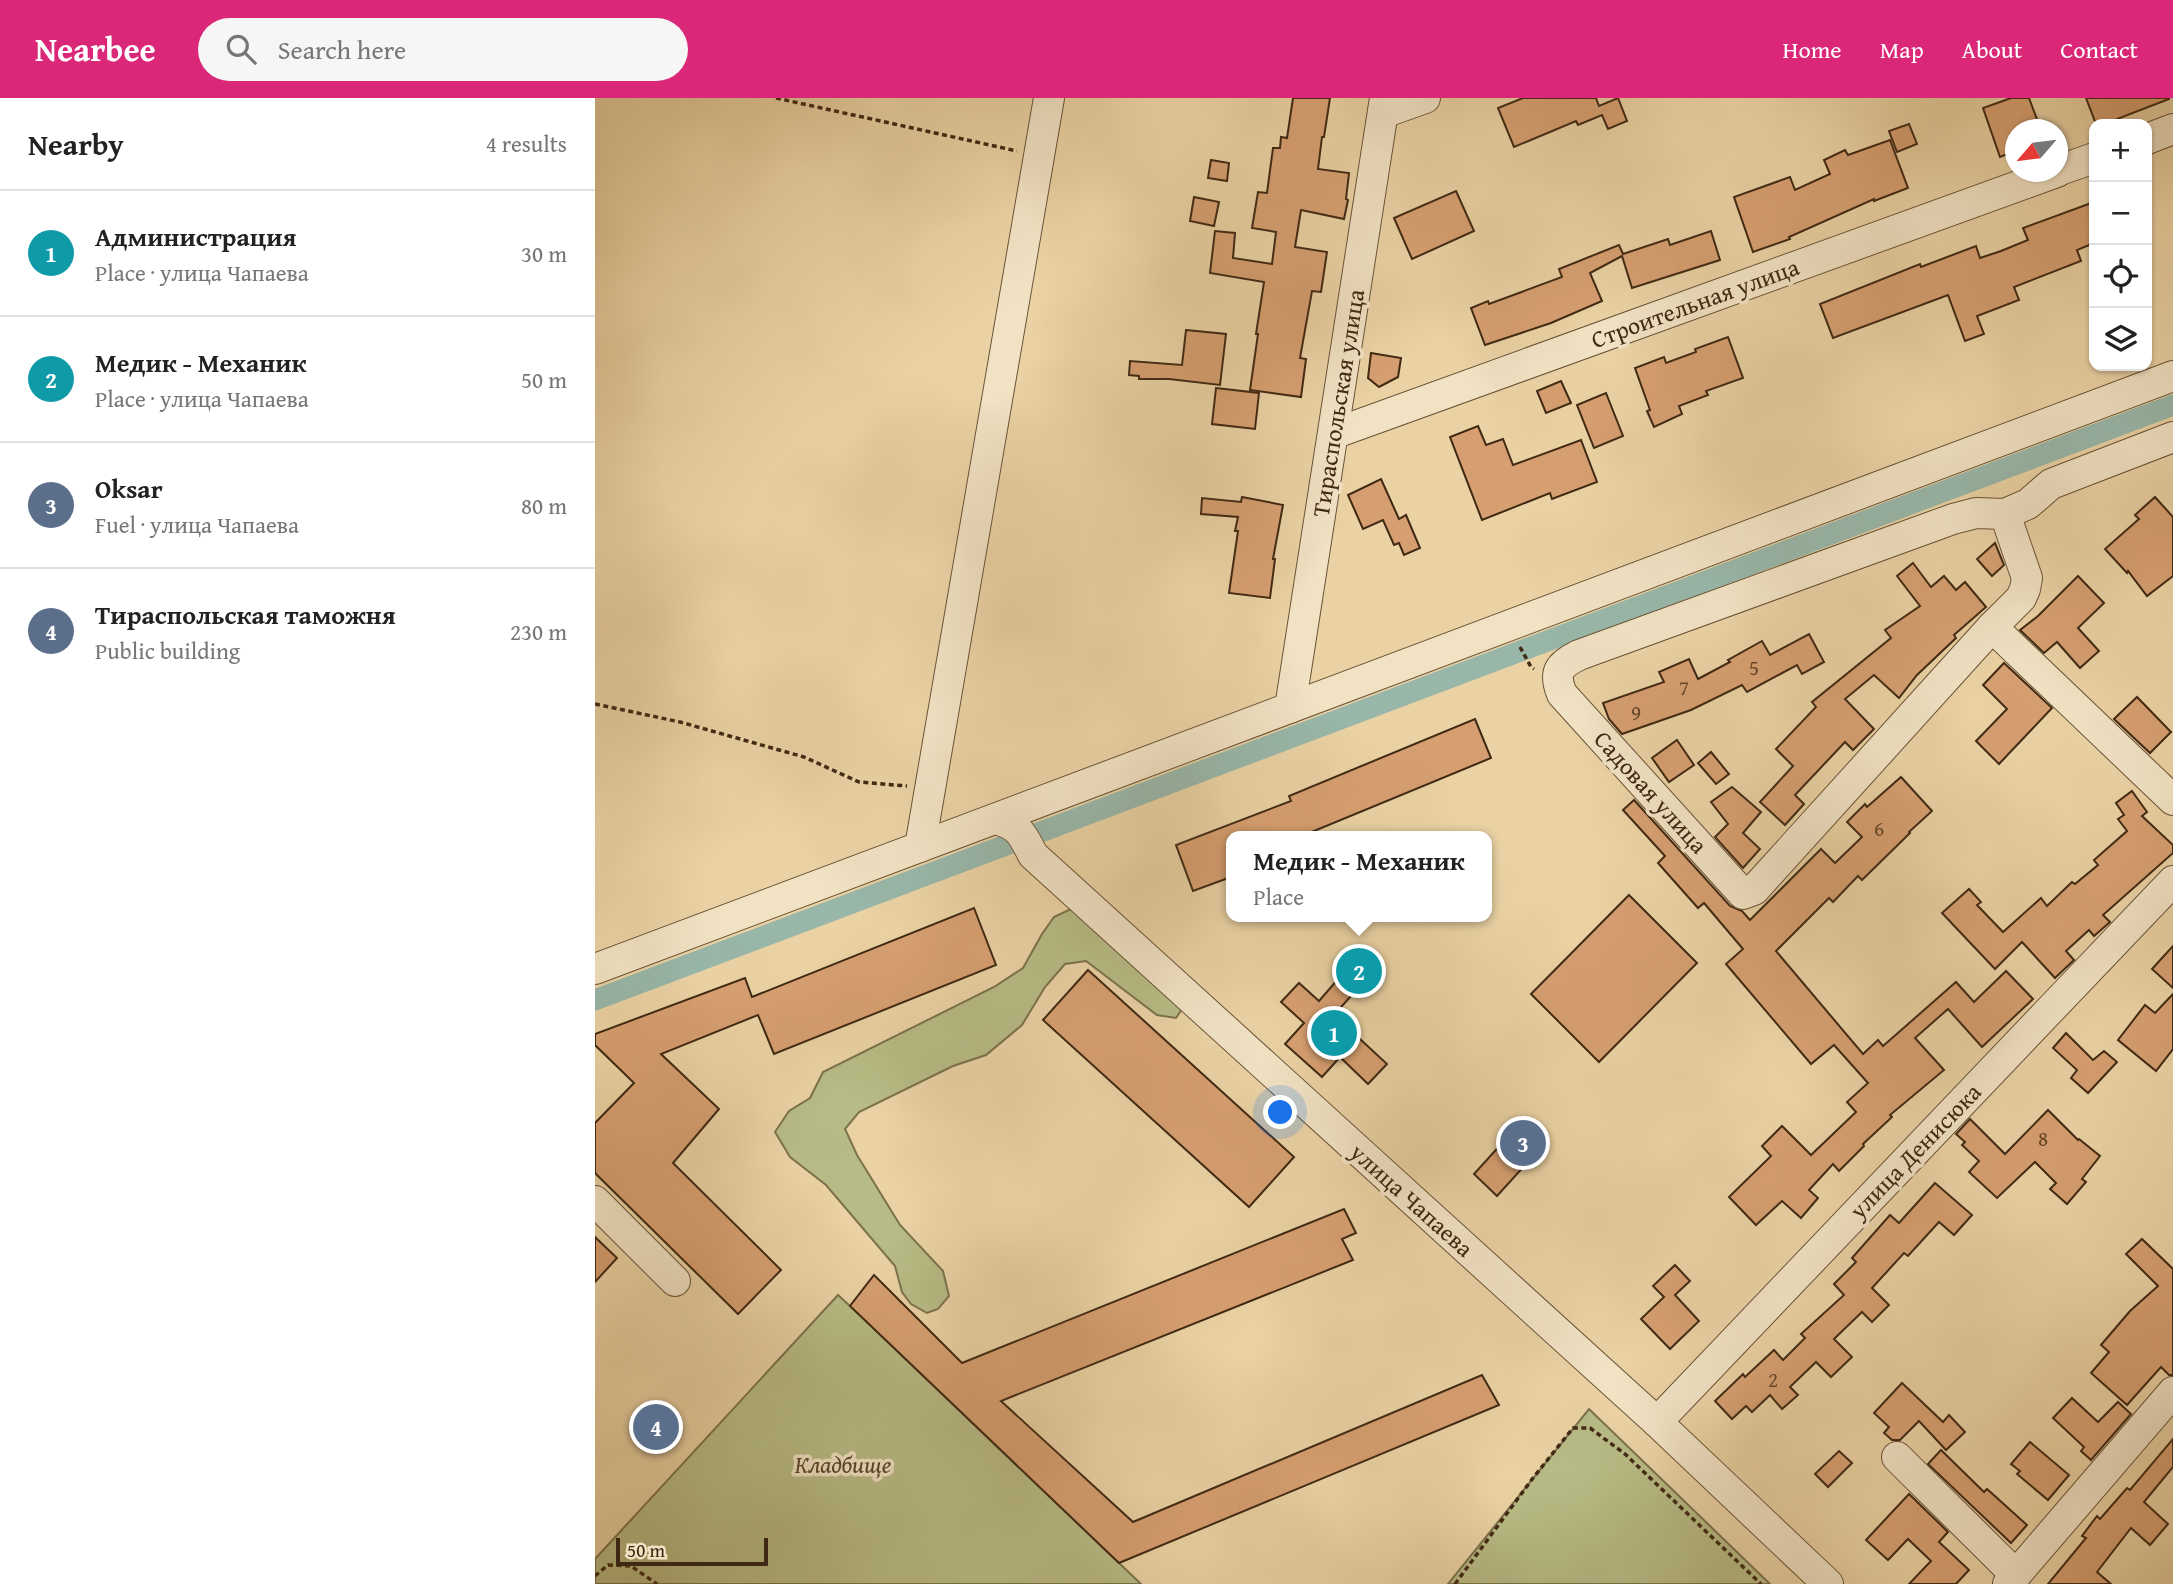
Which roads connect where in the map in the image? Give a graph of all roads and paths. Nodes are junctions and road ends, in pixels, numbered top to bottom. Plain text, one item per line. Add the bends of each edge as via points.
1 (776, 98) edge
2 (1049, 98) edge
3 (1425, 98) edge
4 (1384, 106) edge
5 (2173, 130) edge
6 (2152, 137) edge
7 (1039, 156) junction
8 (2089, 160) edge
9 (2068, 167) edge
10 (2027, 182) edge
11 (2173, 376) edge
12 (1333, 434) junction
13 (2173, 437) edge
14 (2004, 514) junction
15 (1992, 627) junction
16 (1518, 642) dead end
17 (1531, 667) dead end
18 (595, 704) edge
19 (1290, 709) junction
20 (930, 787) junction
21 (2173, 800) edge
22 (1016, 834) junction
23 (920, 847) junction
24 (2173, 881) edge
25 (595, 969) edge
26 (595, 1201) edge
27 (675, 1281) dead end
28 (2173, 1392) edge
29 (1657, 1422) junction
30 (1898, 1457) dead end
31 (595, 1576) edge
32 (2012, 1580) edge
33 (657, 1584) edge
34 (1455, 1584) edge
35 (1761, 1584) edge
36 (1828, 1584) edge

1 - 7 path
2 - 7 street
3 - 4 street
4 - 12 street, Тираспольская улица
5 - 6 street
7 - 20 street
8 - 9 street, Строительная улица
10 - 12 street, Строительная улица
11 - 19 street
12 - 19 street, Тираспольская улица
13 - 14 street, Садовая улица via 2050,484 2028,504
14 - 15 street, Садовая улица via 2027,578 2021,598
14 - 15 street, Садовая улица via 1976,513 1953,519 1579,655 1565,662 1557,682 1562,694 1744,894 1754,890
15 - 21 street
16 - 17 path
18 - 20 path via 804,757 859,782
19 - 22 street
20 - 23 street
22 - 23 street
22 - 29 street, улица Чапаева
23 - 25 street
24 - 29 street, улица Денисюка
26 - 27 street
28 - 32 street
29 - 36 street, улица Чапаева
30 - 32 street
31 - 33 path via 608,1565 631,1566
34 - 35 path via 1573,1428 1590,1428 1625,1454

